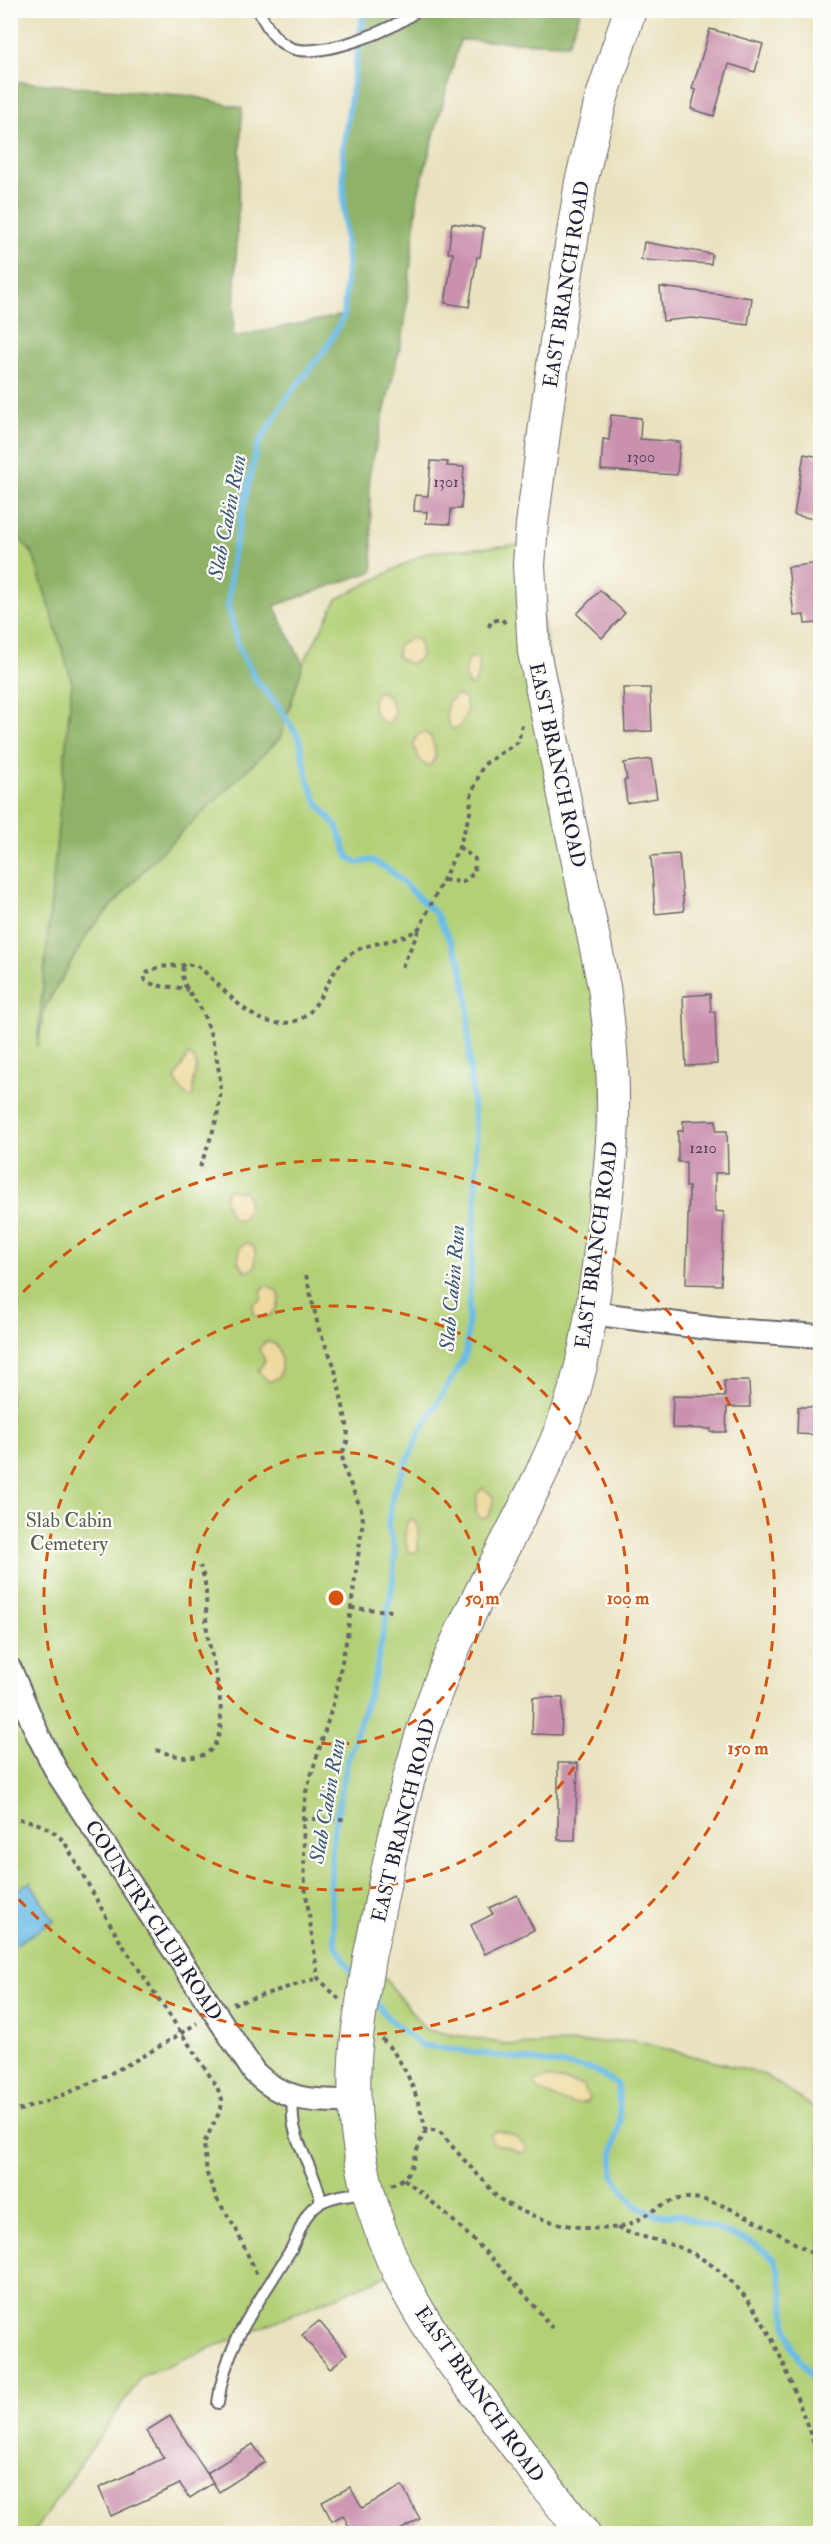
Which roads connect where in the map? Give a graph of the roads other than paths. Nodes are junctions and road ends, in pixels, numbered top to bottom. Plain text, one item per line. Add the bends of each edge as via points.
1 (258, 10) edge
2 (417, 10) edge
3 (630, 10) edge
4 (591, 1313) junction
5 (820, 1336) edge
6 (10, 1670) edge
7 (293, 2096) junction
8 (354, 2101) junction
9 (367, 2192) junction
10 (321, 2202) junction
11 (218, 2403) dead end
12 (584, 2534) edge

1 - 2 lane via 272,35 293,49 320,50 383,33
3 - 4 main road, EAST BRANCH ROAD via 601,100 581,182 556,342 529,566 534,652 609,1026 614,1099 608,1192
4 - 5 street via 717,1329
4 - 8 main road, EAST BRANCH ROAD, bridge via 564,1421 545,1468 442,1677 414,1760 369,1958 354,2054
6 - 7 street, COUNTRY CLUB ROAD via 58,1774 254,2072 267,2085
7 - 8 street, COUNTRY CLUB ROAD
7 - 10 lane via 295,2134 318,2184
8 - 9 main road, EAST BRANCH ROAD
9 - 10 lane
9 - 12 main road, EAST BRANCH ROAD via 397,2272 434,2337
10 - 11 lane via 312,2208 234,2343

